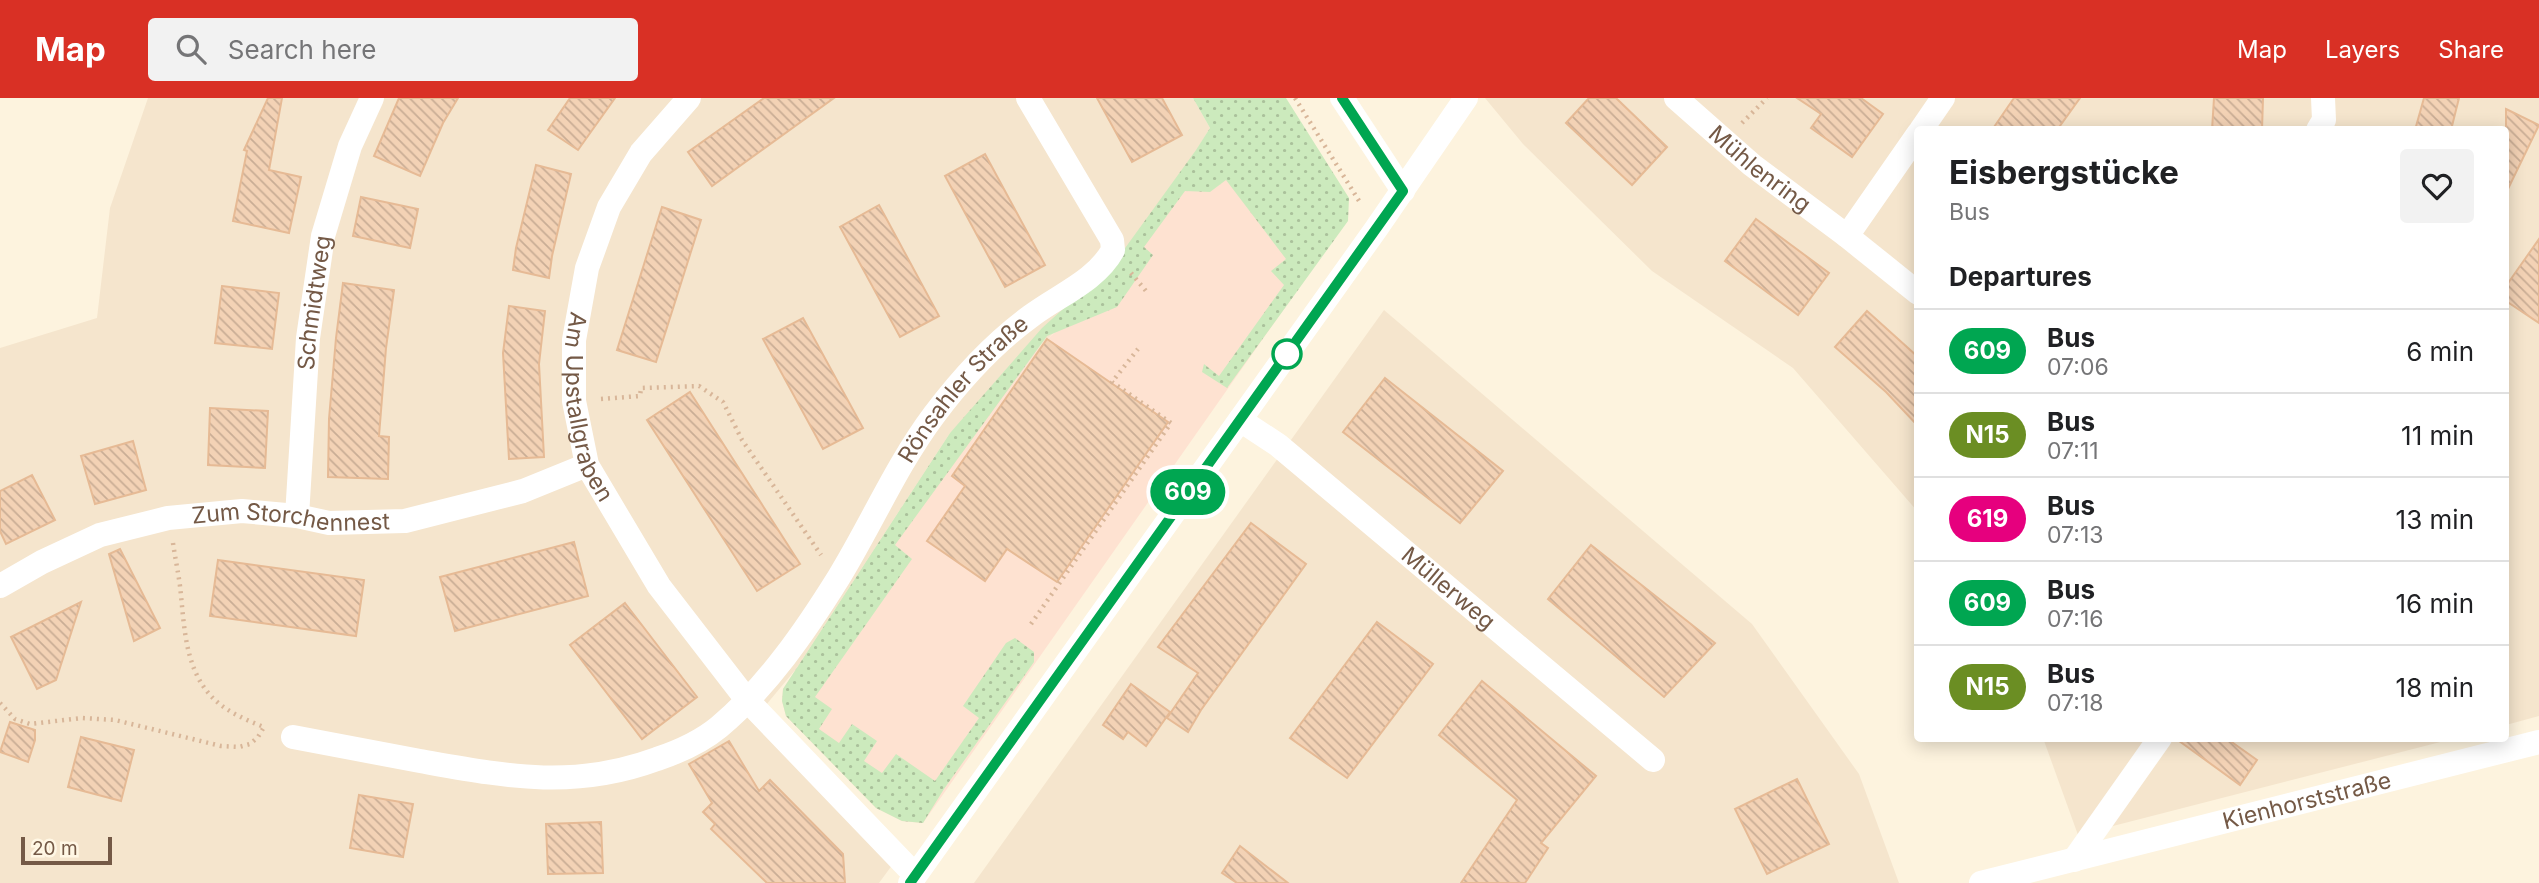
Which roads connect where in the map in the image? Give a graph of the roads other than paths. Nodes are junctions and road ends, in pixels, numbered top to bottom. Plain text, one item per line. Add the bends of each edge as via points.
1 (372, 98) edge
2 (688, 98) edge
3 (1028, 98) edge
4 (1342, 98) edge
5 (1466, 98) edge
6 (1676, 98) edge
7 (1943, 98) edge
8 (2323, 98) edge
9 (1924, 126) edge
10 (2320, 126) edge
11 (1914, 140) edge
12 (1403, 191) junction
13 (1847, 236) junction
14 (1914, 290) edge
15 (1240, 420) junction
16 (587, 465) junction
17 (297, 516) junction
18 (0, 586) edge
19 (747, 700) junction
20 (293, 737) road end
21 (2157, 742) edge
22 (2539, 742) edge
23 (1653, 760) dead end
24 (2074, 860) junction
25 (913, 879) edge
26 (1981, 883) edge

1 - 17 street, Schmidtweg via 350,146 323,236 308,338
2 - 16 street, Am Upstallgraben via 641,153 609,207 587,268 574,340 574,401
3 - 19 street, Rönsahler Straße via 1112,240 1113,250 1098,271 1030,316 960,383 913,444 838,579 777,667
4 - 12 street
5 - 12 street
6 - 13 street, Mühlenring via 1752,164
7 - 9 street
8 - 10 street
11 - 13 street
12 - 15 street
13 - 14 street, Mühlenring
15 - 23 street, Müllerweg via 1288,454
15 - 25 street
16 - 17 street, Zum Storchennest via 523,491 405,521 329,523
16 - 19 street, Am Upstallgraben via 659,586
17 - 18 street, Zum Storchennest via 242,512 168,518 100,535
19 - 20 street via 717,729 675,753 589,777 499,775
19 - 25 street, Am Upstallgraben
21 - 24 street
22 - 24 street, Kienhorststraße
24 - 26 street, Kienhorststraße

